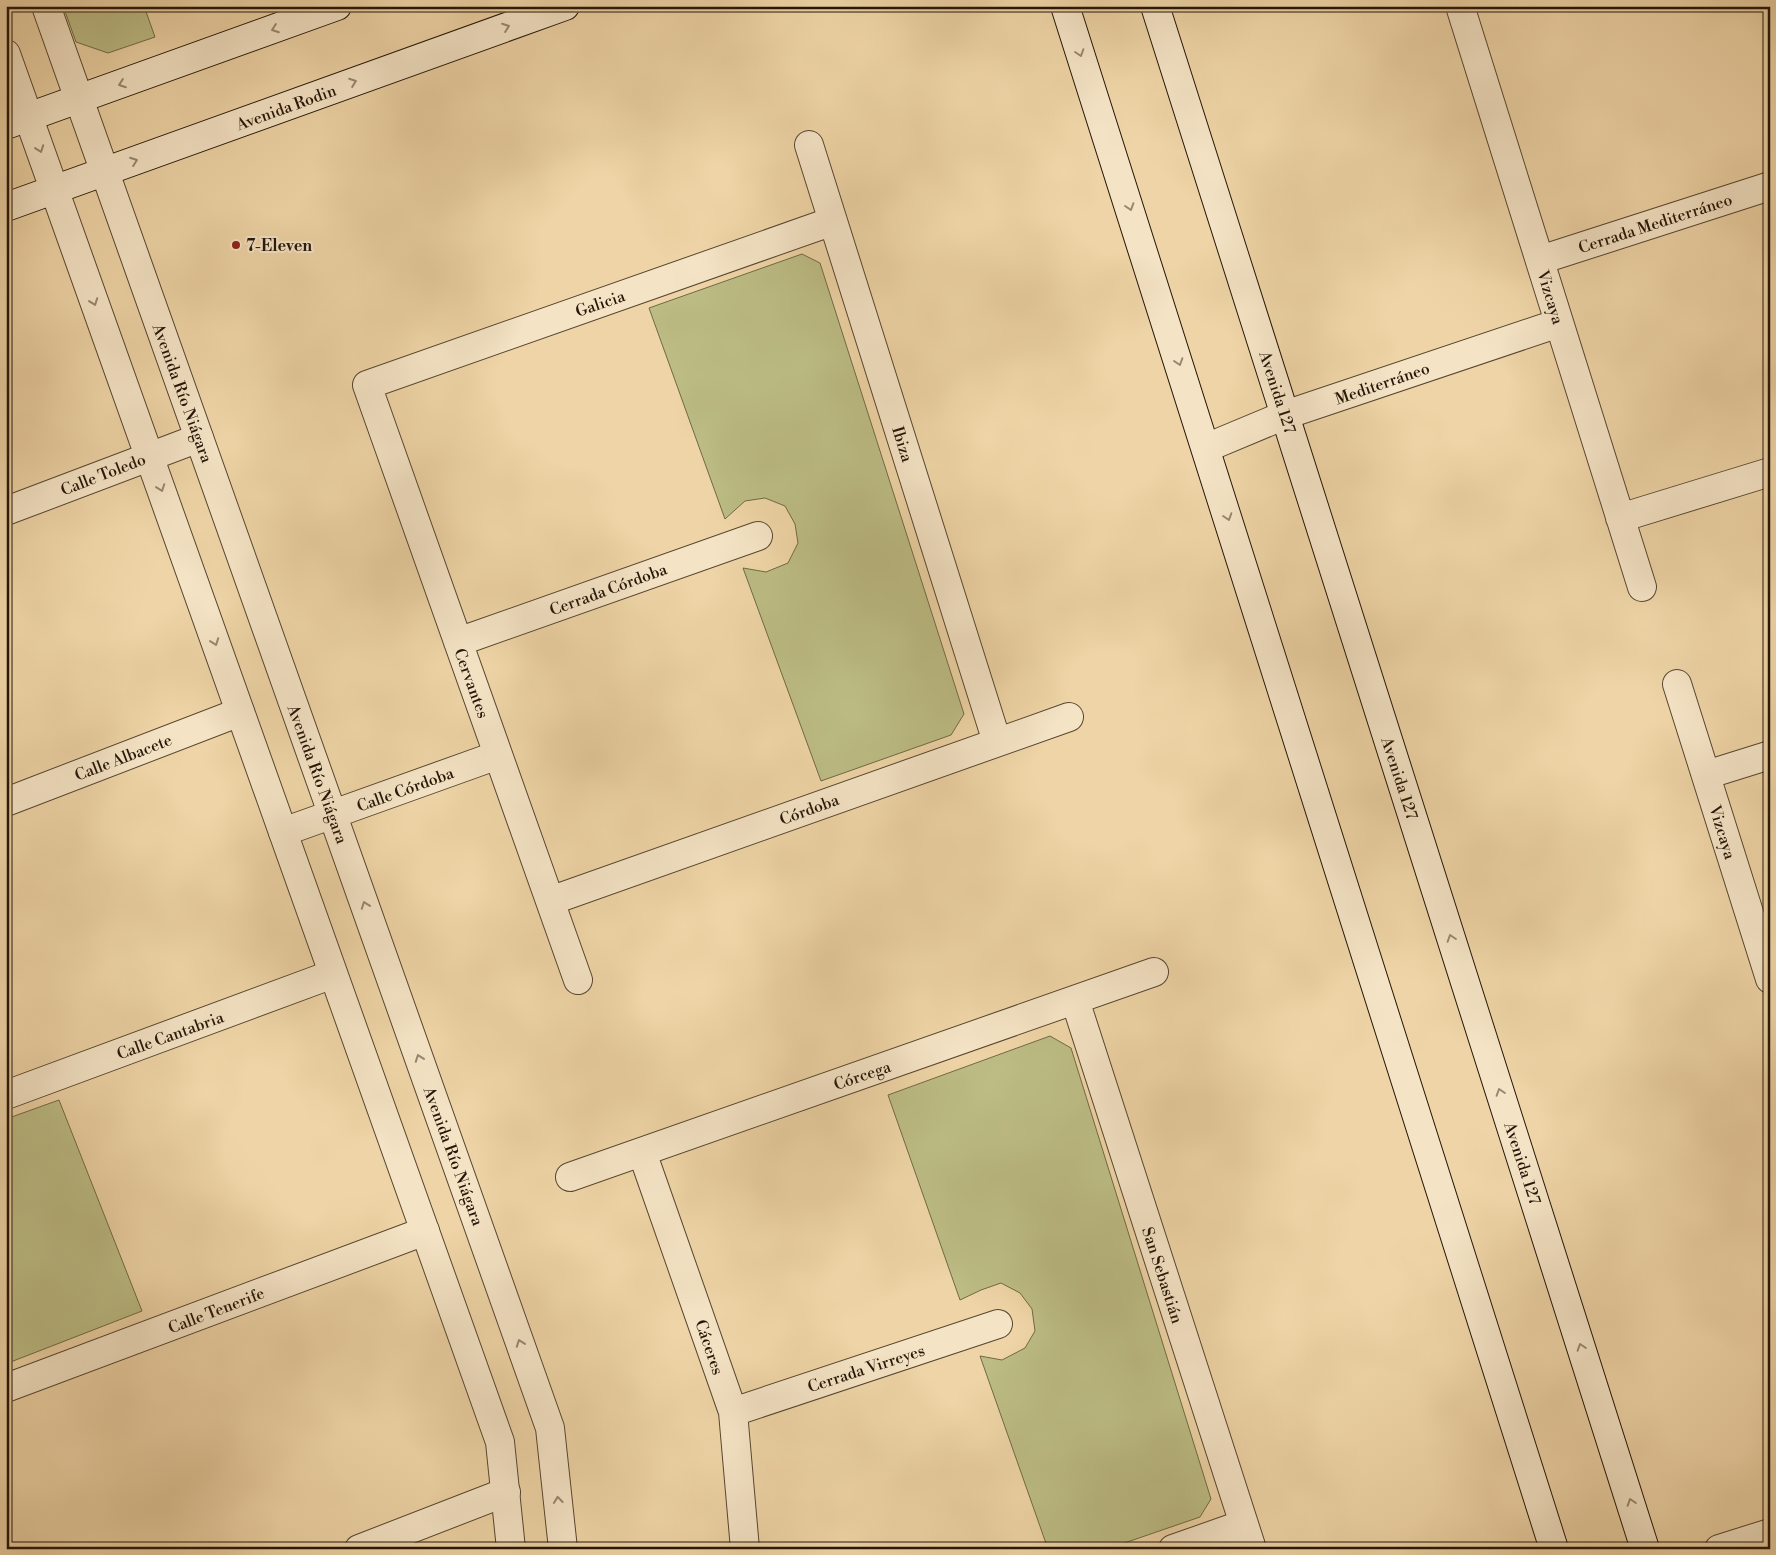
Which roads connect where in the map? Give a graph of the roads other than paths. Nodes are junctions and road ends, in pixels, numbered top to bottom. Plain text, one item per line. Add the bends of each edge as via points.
1 (46, 6) edge
2 (337, 6) edge
3 (565, 6) edge
4 (1065, 6) edge
5 (1155, 6) edge
6 (1460, 6) edge
7 (6, 54) edge
8 (79, 99) junction
9 (17, 121) edge
10 (809, 145) dead end
11 (105, 172) junction
12 (1770, 186) edge
13 (54, 190) junction
14 (6, 207) edge
15 (833, 221) junction
16 (1540, 260) junction
17 (1559, 323) junction
18 (367, 385) joint
19 (1285, 415) junction
20 (199, 438) junction
21 (1206, 448) junction
22 (149, 456) junction
23 (1770, 472) edge
24 (6, 511) edge
25 (1620, 518) junction
26 (758, 536) dead end
27 (1642, 587) dead end
28 (458, 642) junction
29 (1677, 684) dead end
30 (240, 712) junction
31 (1069, 716) dead end
32 (997, 742) junction
33 (498, 755) junction
34 (1770, 755) edge
35 (1706, 775) junction
36 (6, 802) edge
37 (333, 815) junction
38 (283, 832) junction
39 (550, 901) junction
40 (1154, 972) dead end
41 (334, 974) junction
42 (1770, 979) edge
43 (578, 980) dead end
44 (1075, 1000) junction
45 (6, 1095) edge
46 (642, 1152) junction
47 (570, 1177) dead end
48 (425, 1231) junction
49 (998, 1324) dead end
50 (6, 1388) edge
51 (733, 1412) junction
52 (506, 1492) junction
53 (1770, 1533) edge
54 (1248, 1536) edge
55 (358, 1549) edge
56 (511, 1549) edge
57 (563, 1549) edge
58 (745, 1549) edge
59 (1173, 1549) edge
60 (1554, 1549) edge
61 (1645, 1549) edge
62 (1719, 1549) edge

1 - 8 street, Avenida Río Niágara
2 -> 8 street
11 -> 3 street, Avenida Rodin
4 -> 21 street
5 - 19 street, Avenida 127
6 - 16 street, Vizcaya
7 - 9 street
8 - 9 street
8 - 11 street, Avenida Río Niágara
9 -> 13 street
10 - 15 street, Ibiza
11 - 13 street, Avenida Rodin
11 - 20 street, Avenida Río Niágara
12 - 16 street, Cerrada Mediterráneo
13 - 14 street, Avenida Rodin
13 -> 22 street
15 - 18 street, Galicia
15 - 32 street, Ibiza
16 - 17 street, Vizcaya
17 - 19 street, Mediterráneo
17 - 25 street, Vizcaya
18 - 28 street, Cervantes
19 - 21 street, Mediterráneo
61 -> 19 street, Avenida 127
20 - 22 street, Calle Toledo
20 - 37 street, Avenida Río Niágara
21 -> 60 street
22 - 24 street, Calle Toledo
22 -> 30 street
23 - 25 street
25 - 27 street, Vizcaya
26 - 28 street, Cerrada Córdoba
28 - 33 street, Cervantes
29 - 35 street, Vizcaya
30 - 36 street, Calle Albacete
30 - 38 street
31 - 32 street, Córdoba
32 - 39 street, Córdoba
33 - 37 street, Calle Córdoba
33 - 39 street, Cervantes
34 - 35 street
35 - 42 street, Vizcaya
37 - 38 street, Calle Córdoba
57 -> 37 street, Avenida Río Niágara via 550,1428
38 - 41 street
39 - 43 street, Cervantes
40 - 44 street, Córcega
41 - 45 street, Calle Cantabria
41 - 48 street
44 - 46 street, Córcega
44 - 54 street, San Sebastián
46 - 47 street, Córcega
46 - 51 street, Cáceres
48 - 50 street, Calle Tenerife
48 - 52 street via 500,1442
49 - 51 street, Cerrada Virreyes
51 - 58 street, Cáceres
52 - 55 street
52 - 56 street
53 - 62 street
54 - 59 street

